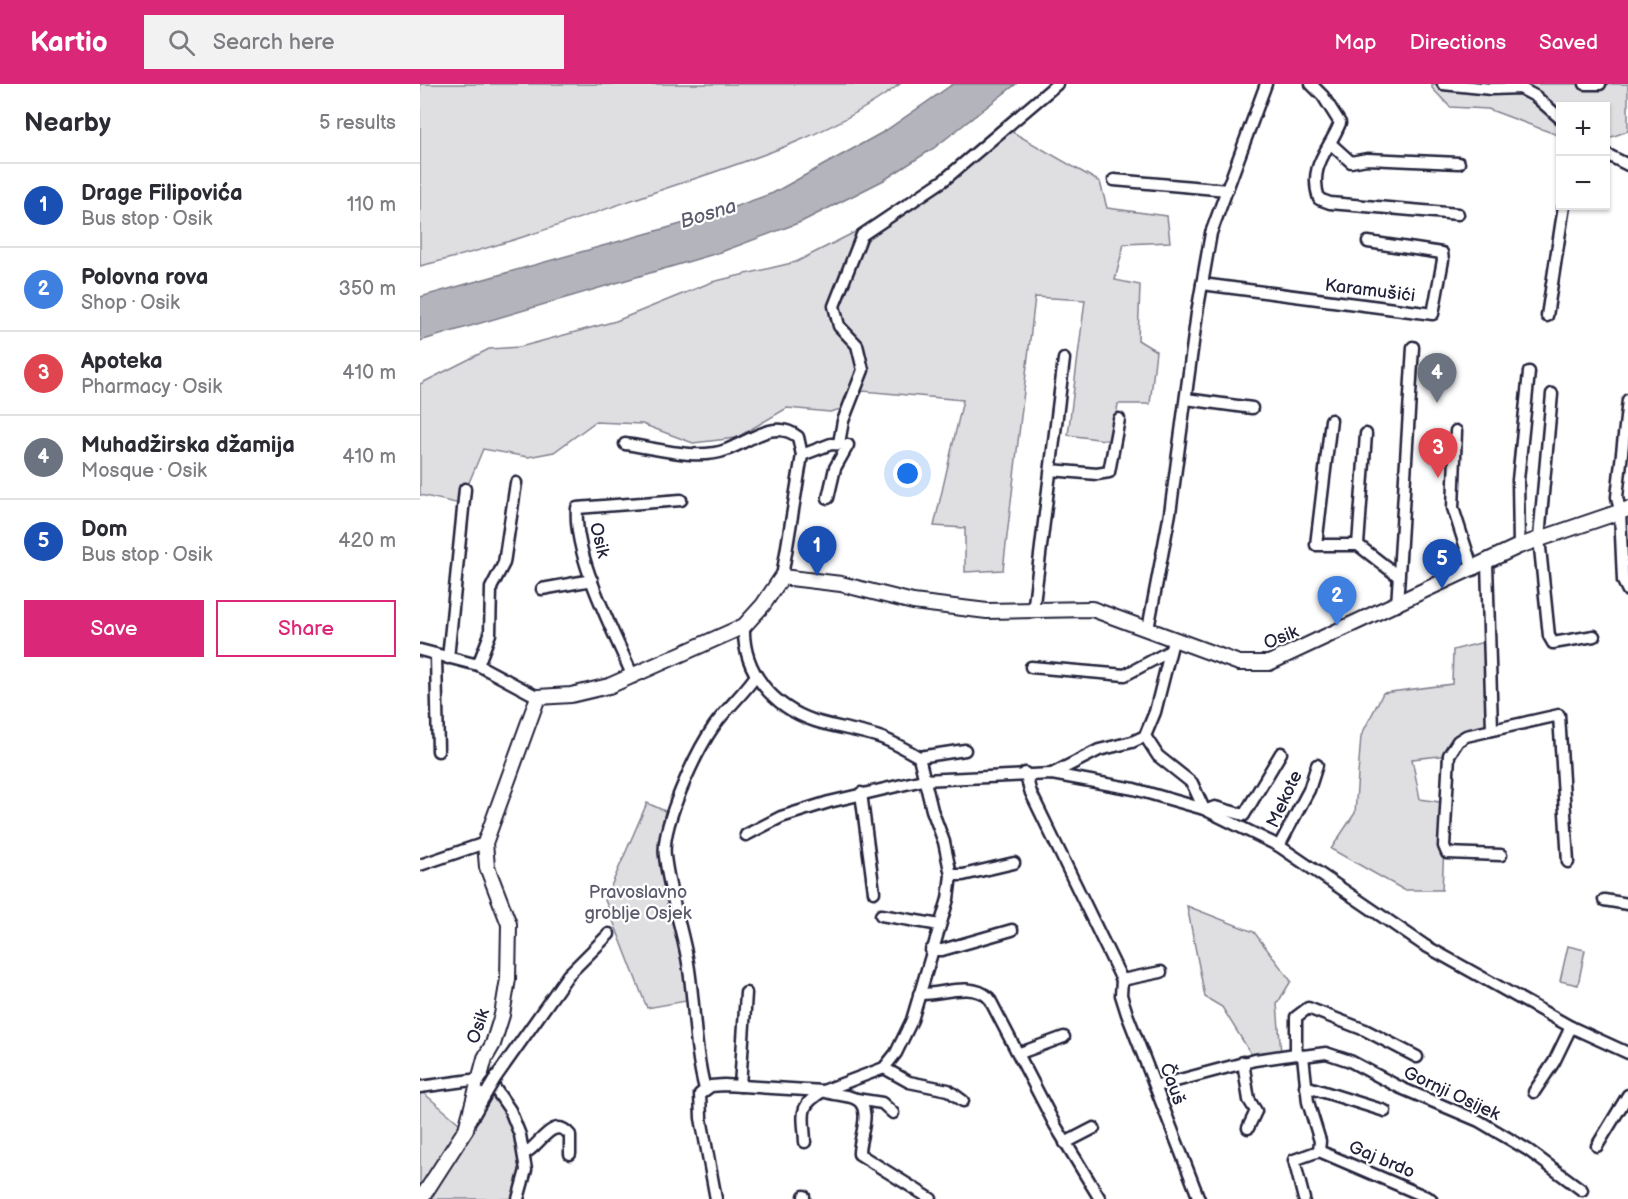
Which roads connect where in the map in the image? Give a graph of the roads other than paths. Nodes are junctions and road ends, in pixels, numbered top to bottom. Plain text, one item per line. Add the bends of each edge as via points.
1 (1057, 84) edge
2 (1266, 84) edge
3 (1311, 84) edge
4 (1443, 84) edge
5 (1585, 84) edge
6 (1600, 84) edge
7 (1556, 115) edge
8 (1330, 143) junction
9 (1609, 156) edge
10 (1459, 163) dead end
11 (1628, 165) edge
12 (1114, 180) dead end
13 (1227, 190) junction
14 (1563, 210) edge
15 (1458, 214) dead end
16 (1368, 242) dead end
17 (1202, 284) junction
18 (1547, 316) dead end
19 (1413, 347) dead end
20 (1064, 359) dead end
21 (1529, 372) dead end
22 (1552, 394) dead end
23 (1186, 399) junction
24 (1628, 400) edge
25 (1252, 408) dead end
26 (1119, 420) dead end
27 (1331, 420) dead end
28 (1456, 430) dead end
29 (1366, 434) dead end
30 (839, 443) junction
31 (625, 444) dead end
32 (802, 455) junction
33 (1051, 470) junction
34 (516, 483) dead end
35 (465, 489) dead end
36 (828, 498) dead end
37 (681, 500) dead end
38 (1624, 510) edge
39 (1539, 538) junction
40 (1358, 546) junction
41 (1519, 546) junction
42 (1487, 563) junction
43 (1473, 570) junction
44 (1398, 576) junction
45 (782, 577) junction
46 (592, 580) junction
47 (542, 590) dead end
48 (1628, 591) edge
49 (1397, 606) junction
50 (1033, 612) junction
51 (744, 626) junction
52 (1148, 629) junction
53 (1594, 636) dead end
54 (1172, 646) junction
55 (420, 650) edge
56 (436, 656) junction
57 (448, 658) junction
58 (477, 665) junction
59 (1031, 667) dead end
60 (633, 677) junction
61 (755, 677) junction
62 (538, 697) junction
63 (1492, 729) junction
64 (1145, 736) junction
65 (965, 750) dead end
66 (438, 751) dead end
67 (1281, 753) dead end
68 (919, 757) junction
69 (1317, 765) dead end
70 (1025, 773) junction
71 (1052, 774) junction
72 (923, 780) junction
73 (861, 793) junction
74 (1206, 810) junction
75 (746, 835) dead end
76 (485, 843) junction
77 (1279, 846) junction
78 (1501, 855) dead end
79 (1568, 862) dead end
80 (1014, 863) dead end
81 (420, 865) edge
82 (951, 875) junction
83 (874, 892) dead end
84 (1604, 900) dead end
85 (1628, 904) edge
86 (880, 915) dead end
87 (940, 925) junction
88 (1012, 930) dead end
89 (609, 934) dead end
90 (931, 950) junction
91 (1161, 972) dead end
92 (1122, 980) junction
93 (746, 993) dead end
94 (919, 994) junction
95 (1571, 1027) junction
96 (1064, 1037) dead end
97 (1020, 1053) junction
98 (1628, 1053) edge
99 (1300, 1055) junction
100 (1417, 1057) dead end
101 (1243, 1062) junction
102 (884, 1068) junction
103 (480, 1077) junction
104 (740, 1086) junction
105 (1157, 1086) junction
106 (1305, 1086) junction
107 (420, 1087) edge
108 (705, 1089) junction
109 (823, 1091) junction
110 (1533, 1092) dead end
111 (1628, 1095) edge
112 (856, 1099) junction
113 (963, 1101) dead end
114 (1385, 1111) dead end
115 (893, 1113) dead end
116 (1094, 1128) dead end
117 (1248, 1128) dead end
118 (466, 1129) junction
119 (805, 1142) dead end
120 (1065, 1143) junction
121 (1597, 1146) dead end
122 (1318, 1151) junction
123 (525, 1153) junction
124 (570, 1154) dead end
125 (1582, 1190) dead end
126 (421, 1199) edge
127 (518, 1199) edge
128 (716, 1199) edge
129 (931, 1199) edge
130 (1100, 1199) edge
131 (1199, 1199) edge
132 (1304, 1199) edge
133 (1431, 1199) edge

1 - 30 street via 944,180 862,235 834,306 839,326 857,345 863,370 843,421
2 - 13 street
3 - 8 street via 1340,123
4 - 7 street via 1520,88
5 - 6 street
8 - 10 street via 1352,162 1367,159
8 - 15 street via 1317,169 1318,195 1323,202
9 - 11 street
12 - 13 street
13 - 17 street via 1211,233
14 - 18 street
16 - 17 street, Karamušići via 1442,253 1433,314
17 - 23 street
19 - 44 street
20 - 33 street
21 - 41 street via 1518,480
22 - 39 street
23 - 25 street
23 - 52 street
24 - 38 street via 1617,497
26 - 33 street via 1109,472
27 - 40 street via 1316,545
28 - 43 street via 1453,508
29 - 40 street
30 - 32 street
30 - 36 street via 848,445 835,468
31 - 32 street via 711,454 779,429 798,438
32 - 45 street
33 - 50 street
34 - 58 street via 504,563 491,588 490,634
35 - 57 street
37 - 46 street, Osik via 577,508 577,532
38 - 39 main road, Osik
38 - 48 street via 1623,581
39 - 41 main road, Osik
39 - 53 street via 1550,641
40 - 44 street
41 - 42 main road, Osik
42 - 43 main road, Osik
42 - 63 street
43 - 49 main road, Osik
44 - 49 street
45 - 50 main road, Osik via 841,584 913,602
45 - 51 main road
46 - 47 street
46 - 60 street, Osik
49 - 54 main road, Osik via 1269,663 1239,663
50 - 52 main road, Osik via 1092,609
51 - 60 main road
51 - 61 street via 743,640
52 - 54 main road, Osik
54 - 59 street via 1125,675
54 - 64 street via 1159,701
55 - 56 street
56 - 57 street
56 - 66 street
57 - 58 street
58 - 62 street
60 - 62 main road via 590,692
61 - 68 street via 792,711 880,737
61 - 108 street via 709,737 668,824 664,854 685,944 698,1063
62 - 76 main road, Osik
63 - 78 street via 1466,736 1449,754 1444,846 1447,853 1454,855
63 - 79 street via 1559,715
64 - 71 street via 1099,750
64 - 74 street via 1158,756 1192,783
65 - 68 street
67 - 74 street, Mekote via 1244,815 1215,807
68 - 72 street
69 - 77 street, Mekote via 1309,790
70 - 71 street
70 - 72 street
70 - 92 street, Čauš via 1031,793
71 - 74 street via 1134,789
72 - 73 street
72 - 82 street
73 - 75 street via 782,817
73 - 83 street
74 - 77 street
76 - 81 street
76 - 103 main road, Osik via 487,867 509,924 508,978 502,1015
77 - 95 street via 1424,945
80 - 82 street
82 - 87 street
84 - 85 street
86 - 87 street
87 - 90 street
88 - 90 street
89 - 118 street, bridge via 568,975 496,1077
90 - 94 street
91 - 92 street
92 - 105 street, Čauš via 1121,995 1127,1014
93 - 104 street
94 - 97 street via 958,989 986,994
94 - 102 street via 903,1042
95 - 98 street
95 - 110 street
96 - 97 street
97 - 120 street
99 - 100 street, Gornji Osijek via 1296,1017 1308,1008 1365,1030
99 - 101 street, Gornji Osijek
99 - 106 street, Gaj brdo
99 - 125 street, Gornji Osijek via 1326,1053 1350,1061 1479,1121 1528,1150
101 - 105 street, Gornji Osijek
101 - 117 street via 1249,1100 1256,1112
102 - 109 street
102 - 113 street via 909,1082 940,1088
103 - 107 street
103 - 118 main road, Osik
103 - 123 street via 494,1087 510,1110
104 - 108 street
104 - 109 street
105 - 131 street, Čauš
106 - 114 street
106 - 122 street, Gaj brdo via 1319,1131
108 - 128 street via 700,1094 701,1118
109 - 112 street
109 - 119 street via 805,1105
111 - 121 street
112 - 115 street via 882,1103
112 - 129 street via 864,1118 859,1154
116 - 120 street
118 - 126 main road, Osik
120 - 130 street
122 - 132 street via 1294,1160
122 - 133 street, Gaj brdo
123 - 124 street via 546,1132 556,1128 570,1135
123 - 127 street via 526,1170

